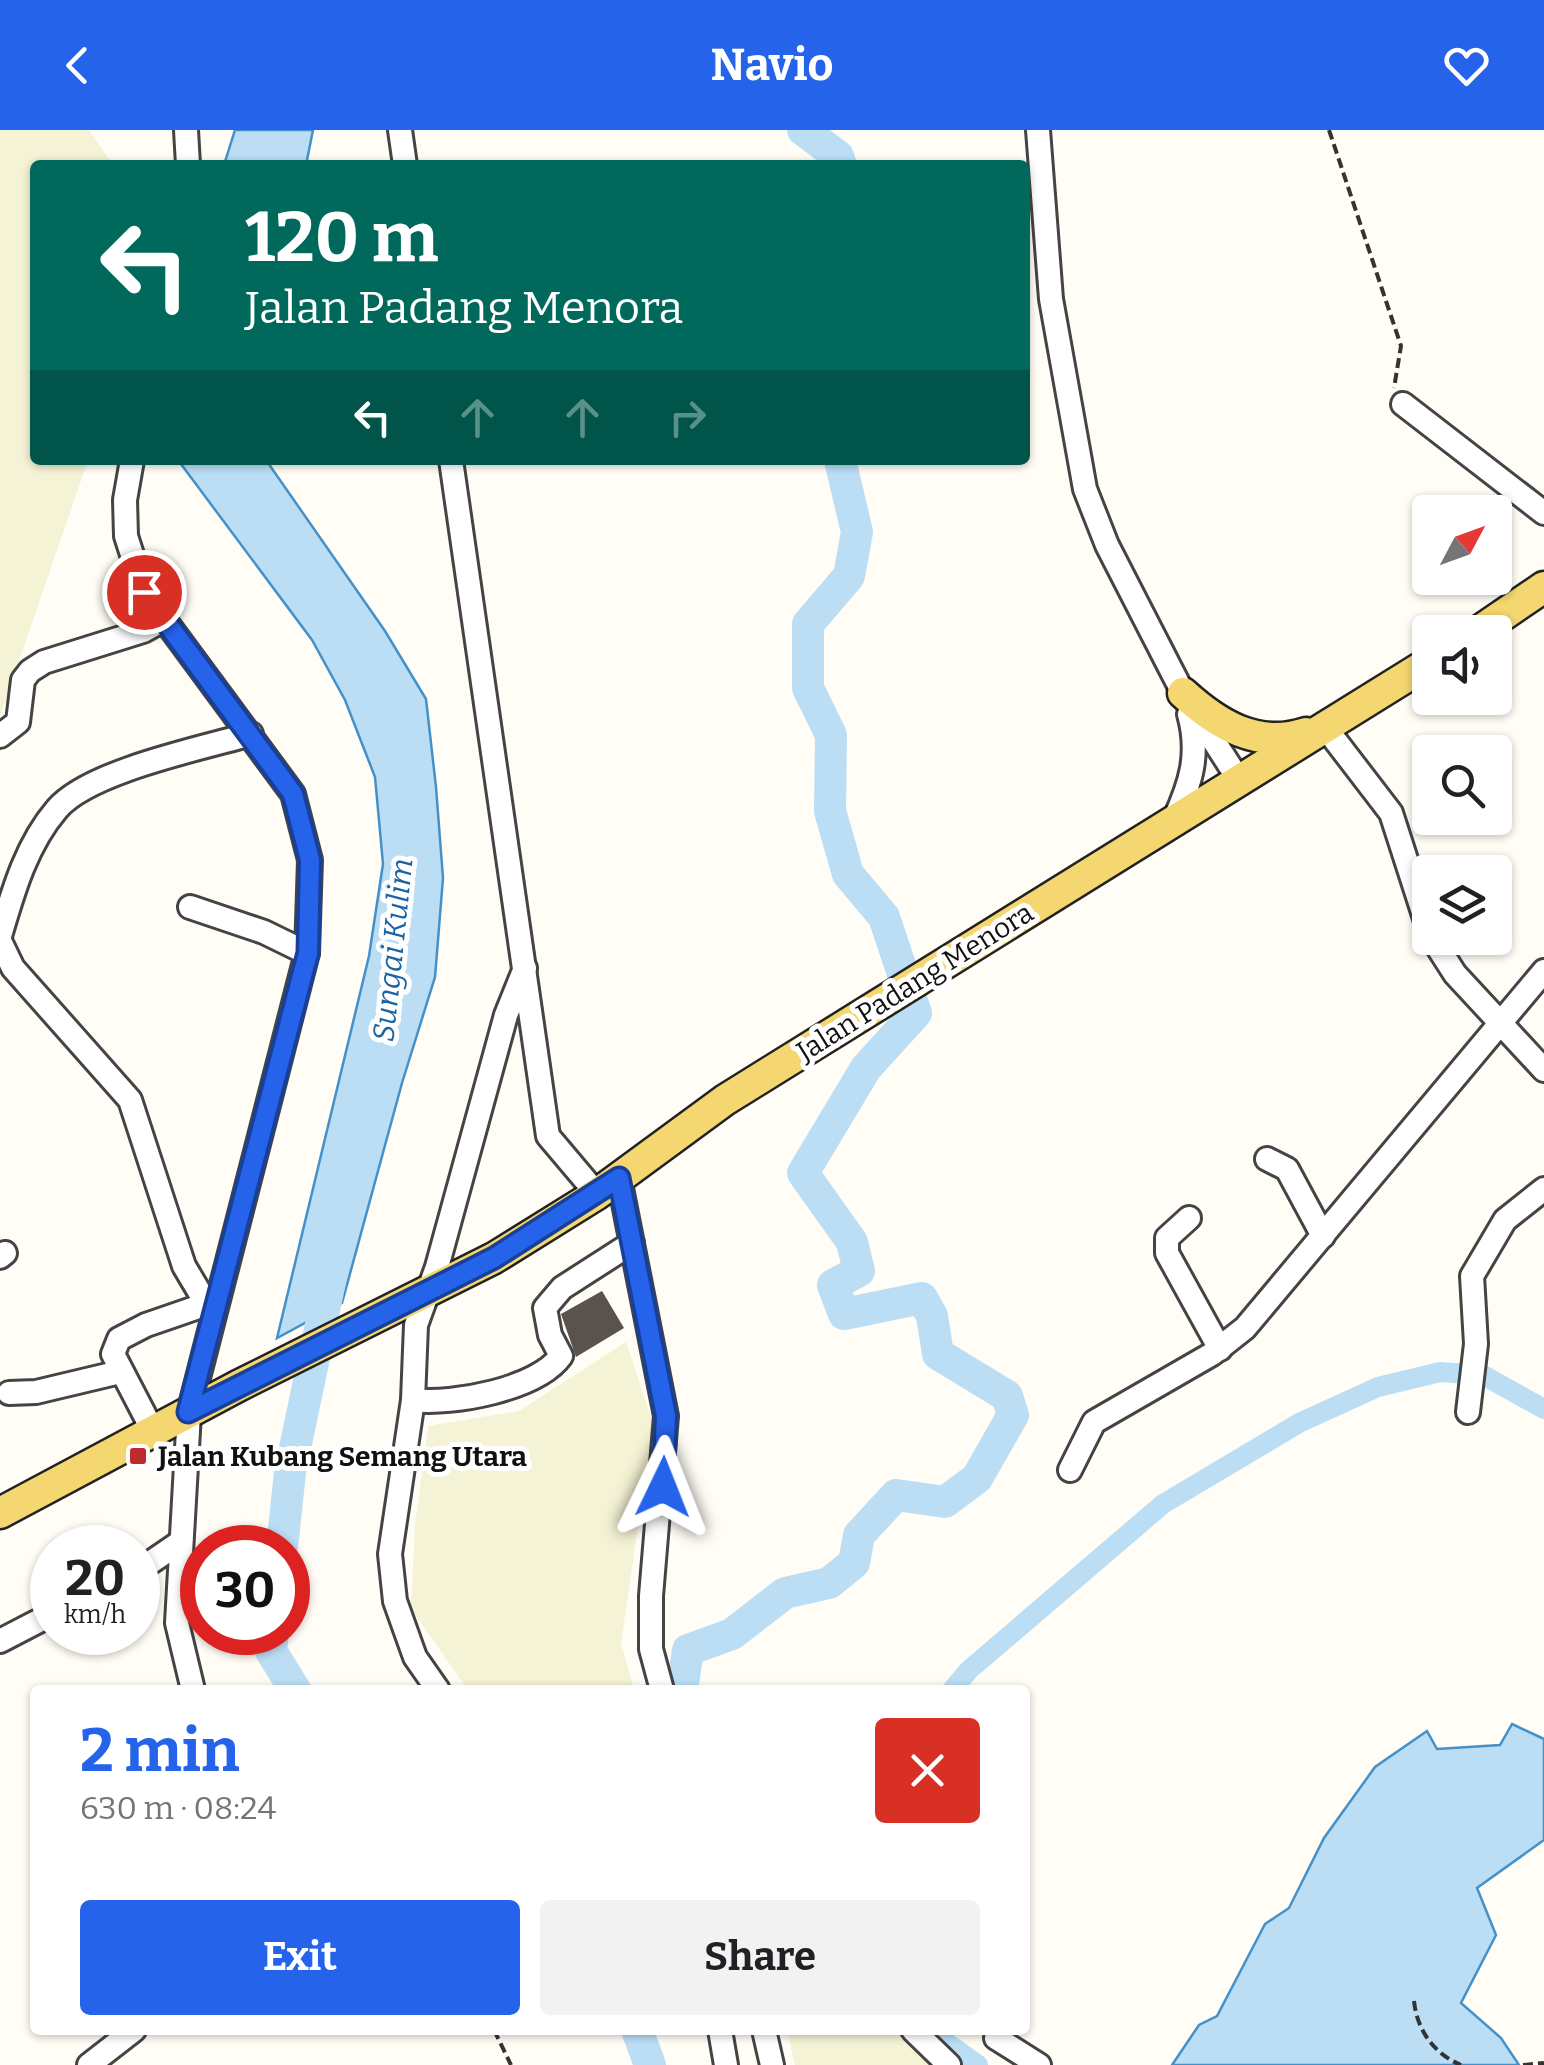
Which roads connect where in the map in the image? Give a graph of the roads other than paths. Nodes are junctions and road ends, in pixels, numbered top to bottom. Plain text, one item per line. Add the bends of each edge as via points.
1 (186, 130) edge
2 (400, 130) edge
3 (1038, 130) edge
4 (188, 160) edge
5 (404, 160) edge
6 (1403, 404) road end
7 (131, 465) edge
8 (452, 465) edge
9 (1544, 514) edge
10 (1544, 587) edge
11 (1503, 615) edge
12 (163, 620) junction
13 (1412, 673) edge
14 (1183, 694) junction
15 (1325, 726) junction
16 (251, 734) junction
17 (0, 736) edge
18 (1239, 780) junction
19 (1174, 820) junction
20 (1412, 878) edge
21 (190, 908) dead end
22 (0, 938) edge
23 (308, 953) junction
24 (1443, 955) edge
25 (525, 966) junction
26 (1544, 971) edge
27 (1500, 1022) junction
28 (1544, 1070) edge
29 (1267, 1159) dead end
30 (608, 1186) junction
31 (1544, 1190) edge
32 (1189, 1218) dead end
33 (1322, 1236) junction
34 (632, 1243) junction
35 (430, 1288) junction
36 (208, 1310) junction
37 (1220, 1349) junction
38 (120, 1372) junction
39 (10, 1393) dead end
40 (413, 1400) junction
41 (188, 1412) junction
42 (1468, 1412) dead end
43 (153, 1432) junction
44 (1070, 1470) dead end
45 (0, 1513) edge
46 (178, 1543) junction
47 (160, 1555) edge
48 (30, 1625) edge
49 (0, 1640) edge
50 (192, 1685) edge
51 (435, 1685) edge
52 (661, 1685) edge
53 (128, 2035) edge
54 (721, 2035) edge
55 (765, 2035) edge
56 (918, 2035) edge
57 (996, 2038) dead end
58 (89, 2065) edge
59 (726, 2065) edge
60 (772, 2065) edge
61 (949, 2065) edge
62 (1038, 2065) edge

1 - 4 street
2 - 5 street
3 - 14 street via 1051,300 1085,489 1106,545
6 - 9 street
7 - 12 street via 126,536 144,592
8 - 25 street
10 - 11 main road
12 - 16 street
12 - 17 street via 30,671 18,722
13 - 15 main road, Jalan Padang Menora
14 - 15 main road via 1212,720 1249,736 1288,739
14 - 18 street
14 - 19 street via 1195,736 1192,781
15 - 18 main road, Jalan Padang Menora
15 - 20 street via 1391,813
16 - 22 street via 175,752 58,806 25,859
16 - 23 street via 293,794 310,860
18 - 19 main road, Jalan Padang Menora
19 - 30 main road, Jalan Padang Menora via 725,1100
21 - 23 street
22 - 36 street via 13,968 130,1100 184,1266
23 - 36 street
24 - 27 street
25 - 30 street via 548,1136
25 - 35 street
26 - 27 street
27 - 28 street
27 - 33 street
29 - 33 street via 1286,1169
30 - 34 street
30 - 35 main road, Jalan Padang Menora via 494,1258
31 - 42 street via 1505,1220 1472,1276 1476,1344
32 - 37 street via 1167,1238 1167,1253
33 - 37 street via 1246,1328
34 - 40 street via 562,1288 544,1308 561,1356 552,1369 498,1390 437,1403
34 - 52 street via 666,1416 651,1596 651,1648
35 - 40 street via 416,1325
35 - 41 main road, Jalan Padang Menora
36 - 38 street via 119,1339 113,1354
36 - 41 street
37 - 44 street via 1094,1422
38 - 39 street
38 - 43 street
40 - 51 street via 390,1554 395,1602 415,1657
41 - 43 main road, Jalan Padang Menora
41 - 46 street
43 - 45 main road, Jalan Padang Menora
46 - 47 street
46 - 50 street via 177,1623
48 - 49 street
53 - 58 street
54 - 59 street
55 - 60 street
56 - 61 street
57 - 62 street

